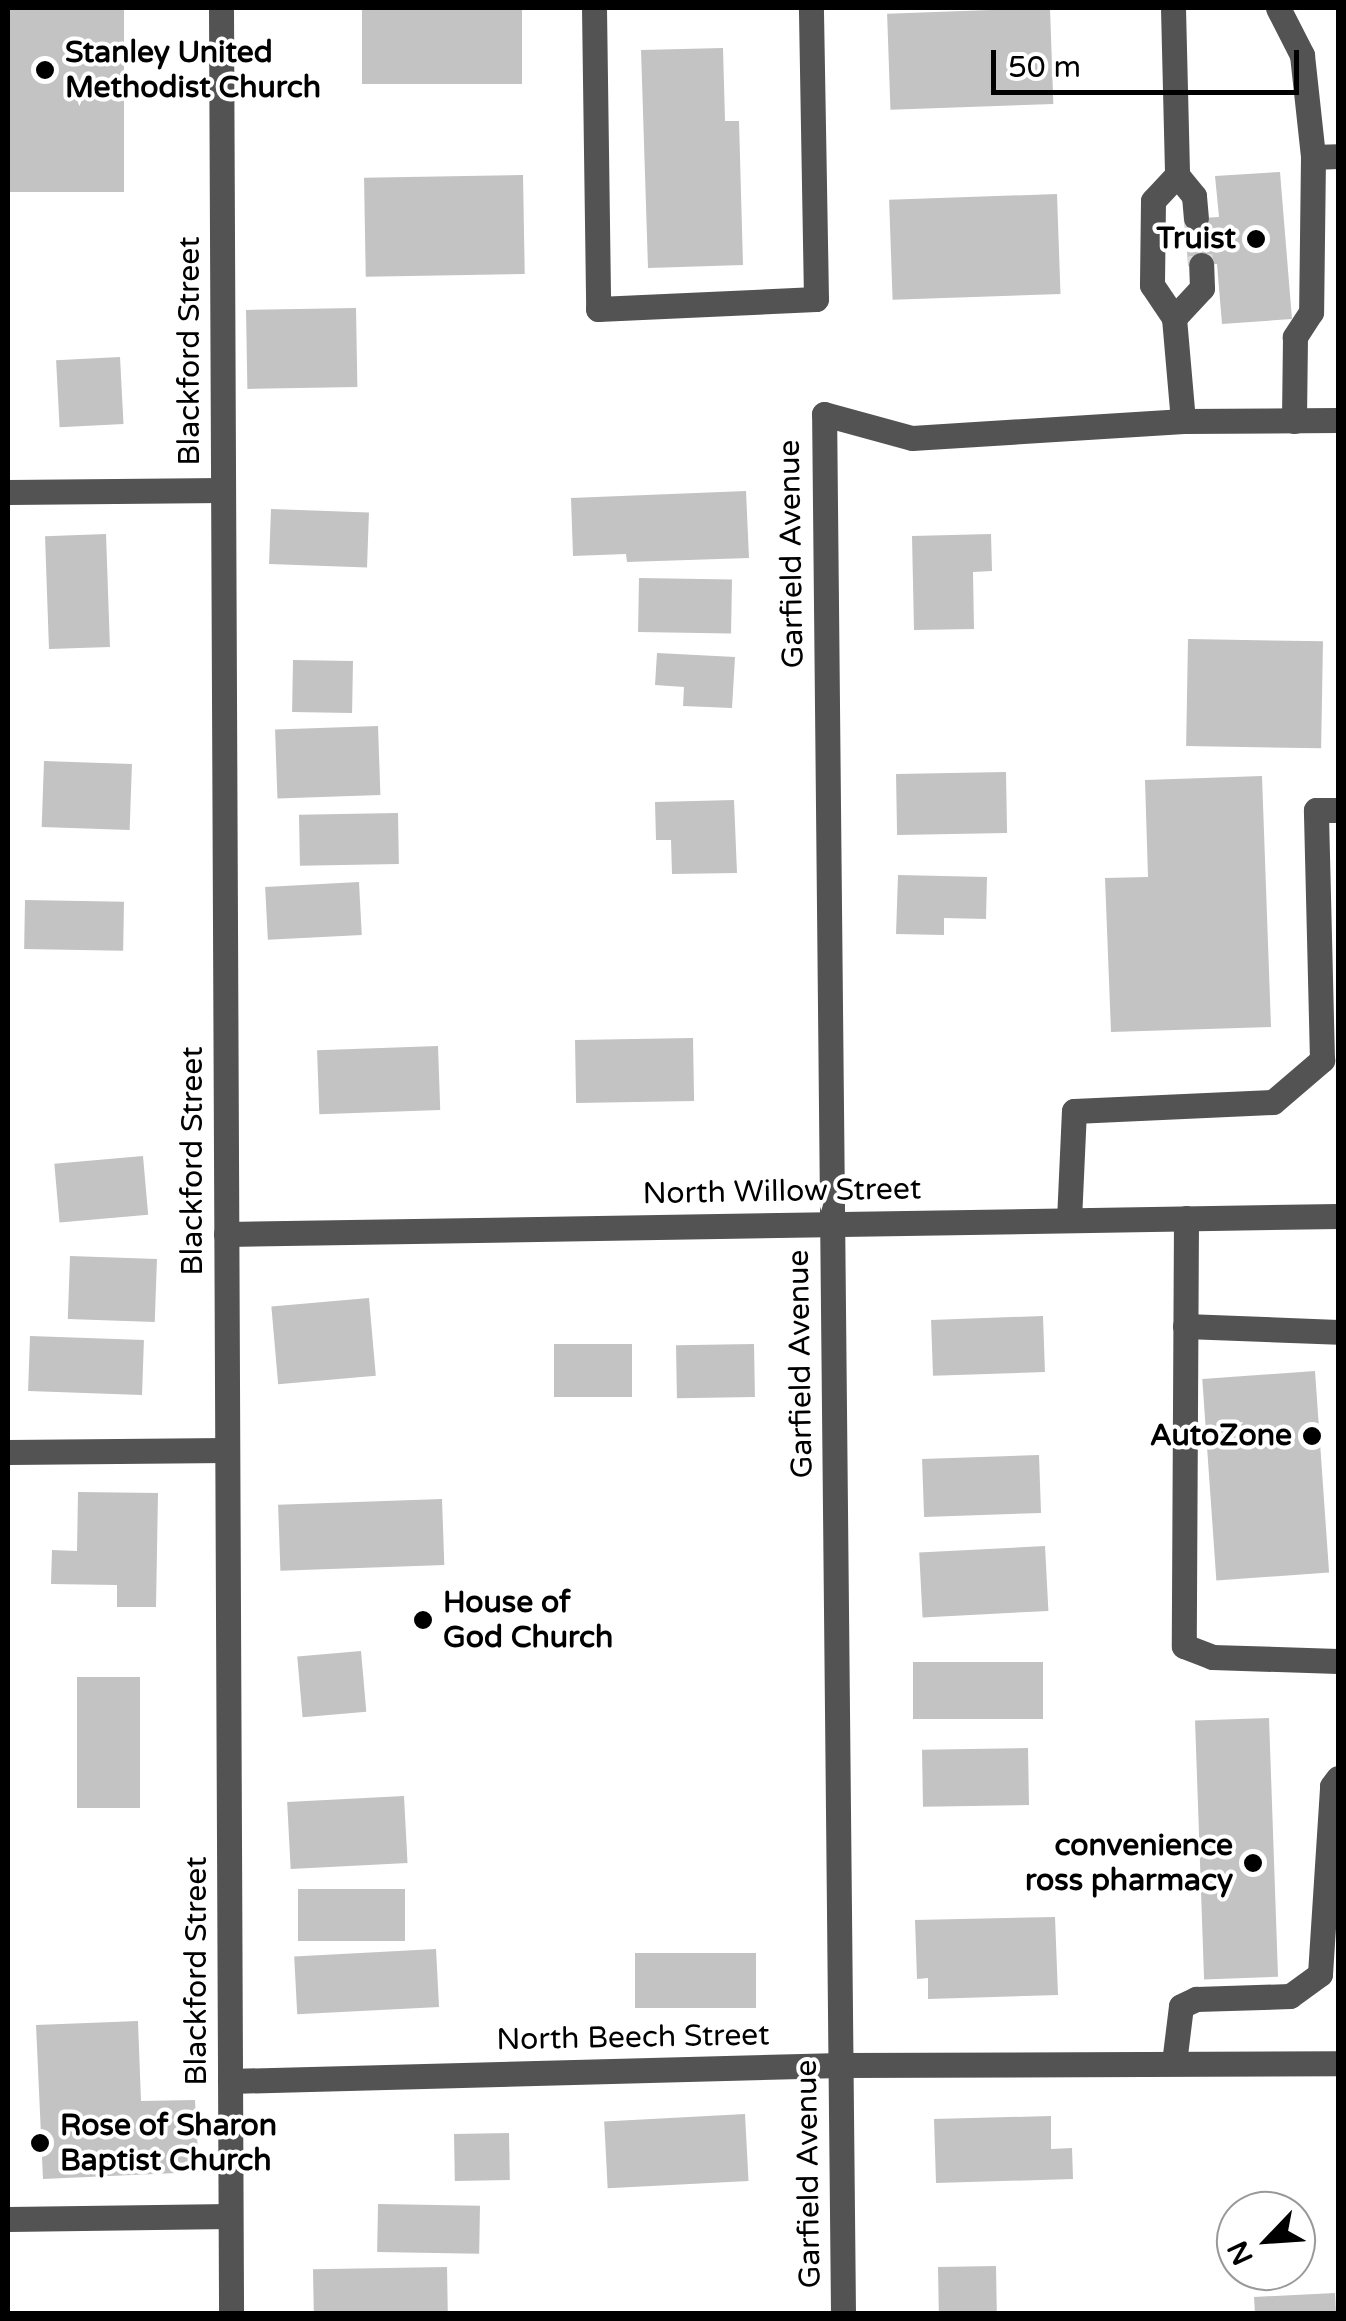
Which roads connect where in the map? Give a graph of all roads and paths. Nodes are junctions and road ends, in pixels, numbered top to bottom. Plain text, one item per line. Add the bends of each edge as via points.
1 (221, 8) edge
2 (594, 8) edge
3 (812, 8) edge
4 (1173, 8) edge
5 (1278, 8) edge
6 (1326, 157) edge
7 (1177, 176) junction
8 (1196, 218) tunnel mouth
9 (1201, 265) tunnel mouth
10 (1174, 318) junction
11 (1338, 420) edge
12 (1183, 421) junction
13 (1294, 421) junction
14 (223, 490) junction
15 (8, 492) edge
16 (1338, 810) edge
17 (1338, 1216) edge
18 (1186, 1218) junction
19 (1069, 1220) junction
20 (832, 1224) junction
21 (226, 1234) junction
22 (1185, 1326) junction
23 (1338, 1332) edge
24 (227, 1450) junction
25 (8, 1452) edge
26 (1338, 1661) edge
27 (1338, 1778) edge
28 (1338, 2062) edge
29 (1174, 2063) junction
30 (841, 2065) junction
31 (230, 2081) junction
32 (230, 2216) junction
33 (8, 2219) edge
34 (231, 2314) edge
35 (843, 2314) edge

1 - 14 street, Blackford Street
2 - 3 street via 598,310 816,299
4 - 7 street
5 - 6 street via 1302,55
6 - 13 street via 1311,312 1295,336
7 - 8 street via 1194,196
7 - 10 street via 1152,201 1152,285
9 - 10 street via 1202,288
10 - 12 street
11 - 13 street
12 - 13 street
12 - 20 street, Garfield Avenue via 912,438 824,414
14 - 15 street
14 - 21 street, Blackford Street
16 - 19 street via 1316,810 1322,1060 1273,1102 1074,1111
17 - 18 street, North Willow Street
18 - 19 street, North Willow Street
18 - 22 street
19 - 20 street, North Willow Street
20 - 21 street, North Willow Street
20 - 30 street, Garfield Avenue
21 - 24 street, Blackford Street
22 - 23 street
22 - 26 street via 1184,1646 1212,1658
24 - 25 street
24 - 31 street, Blackford Street
27 - 29 street via 1332,1786 1320,1974 1290,1996 1196,1999 1181,2006
28 - 29 street, North Beech Street
29 - 30 street, North Beech Street
30 - 31 street, North Beech Street
30 - 35 street, Garfield Avenue
31 - 32 street, Blackford Street
32 - 33 street
32 - 34 street, Blackford Street

